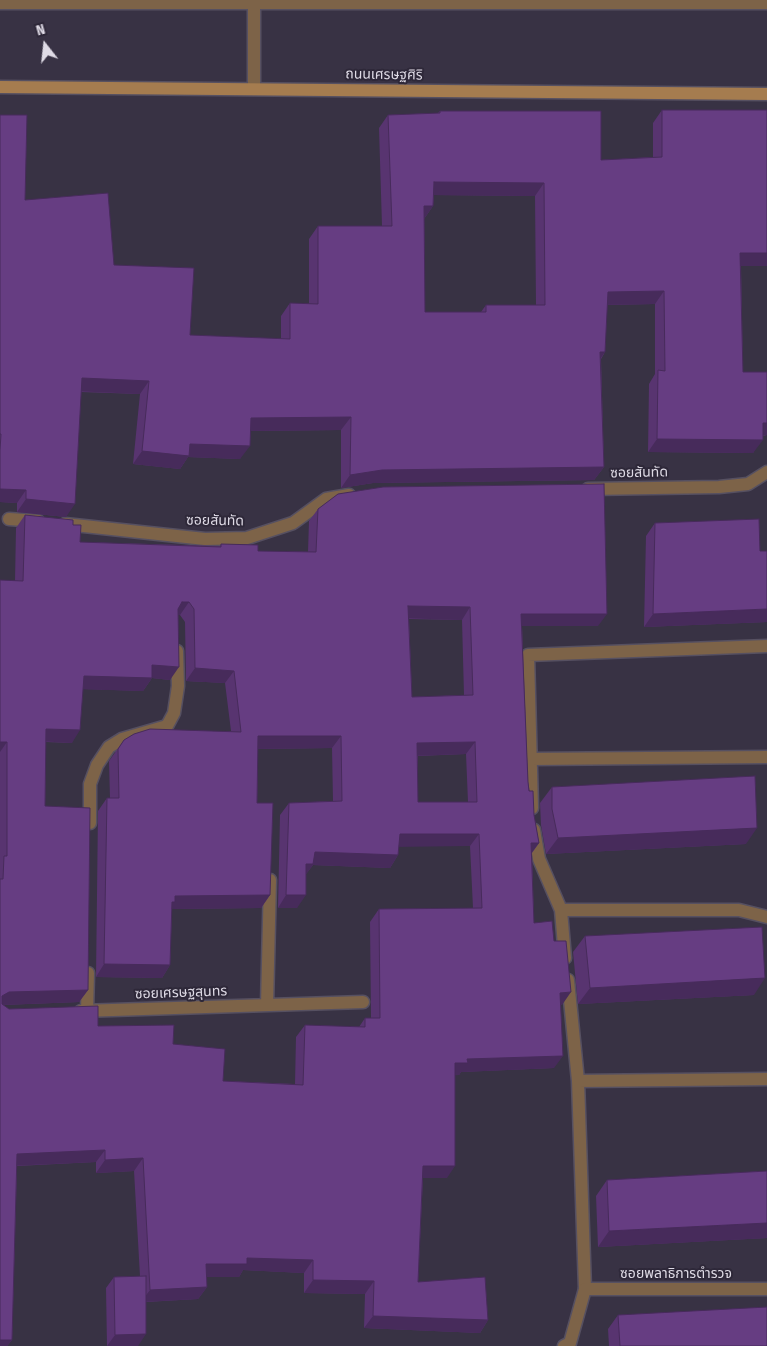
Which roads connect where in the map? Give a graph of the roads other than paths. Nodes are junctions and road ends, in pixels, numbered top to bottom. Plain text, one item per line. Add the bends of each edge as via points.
1 (254, 1) edge
2 (0, 3) edge
3 (767, 3) edge
4 (0, 87) edge
5 (254, 88) junction
6 (767, 94) edge
7 (767, 472) edge
8 (571, 489) edge
9 (363, 492) edge
10 (9, 518) dead end
11 (177, 640) edge
12 (767, 646) edge
13 (767, 756) edge
14 (530, 759) junction
15 (90, 840) edge
16 (271, 871) edge
17 (560, 910) junction
18 (767, 917) edge
19 (88, 963) edge
20 (363, 1002) dead end
21 (267, 1005) junction
22 (68, 1011) edge
23 (87, 1011) junction
24 (767, 1079) edge
25 (578, 1081) junction
26 (585, 1289) junction
27 (767, 1289) edge
28 (564, 1346) edge

1 - 2 street
1 - 3 street
1 - 5 street
4 - 5 street, ถนนเศรษฐศิริ
5 - 6 street, ถนนเศรษฐศิริ
7 - 8 street, ซอยสันทัด via 748,484 719,488
9 - 10 street, ซอยสันทัด via 326,499 293,523 247,538 205,539
11 - 15 street via 178,686 174,713 167,726 122,739 109,747 97,765 90,784
12 - 14 street via 528,655
13 - 14 street
14 - 17 street via 533,826 539,859
16 - 21 street
17 - 18 street via 739,910
17 - 25 street
19 - 23 street
20 - 21 street, ซอยเศรษฐสุนทร
21 - 23 street, ซอยเศรษฐสุนทร
22 - 23 street, ซอยเศรษฐสุนทร
24 - 25 street
25 - 26 street
26 - 27 street, ซอยพลาธิการตำรวจ
26 - 28 street via 570,1343

